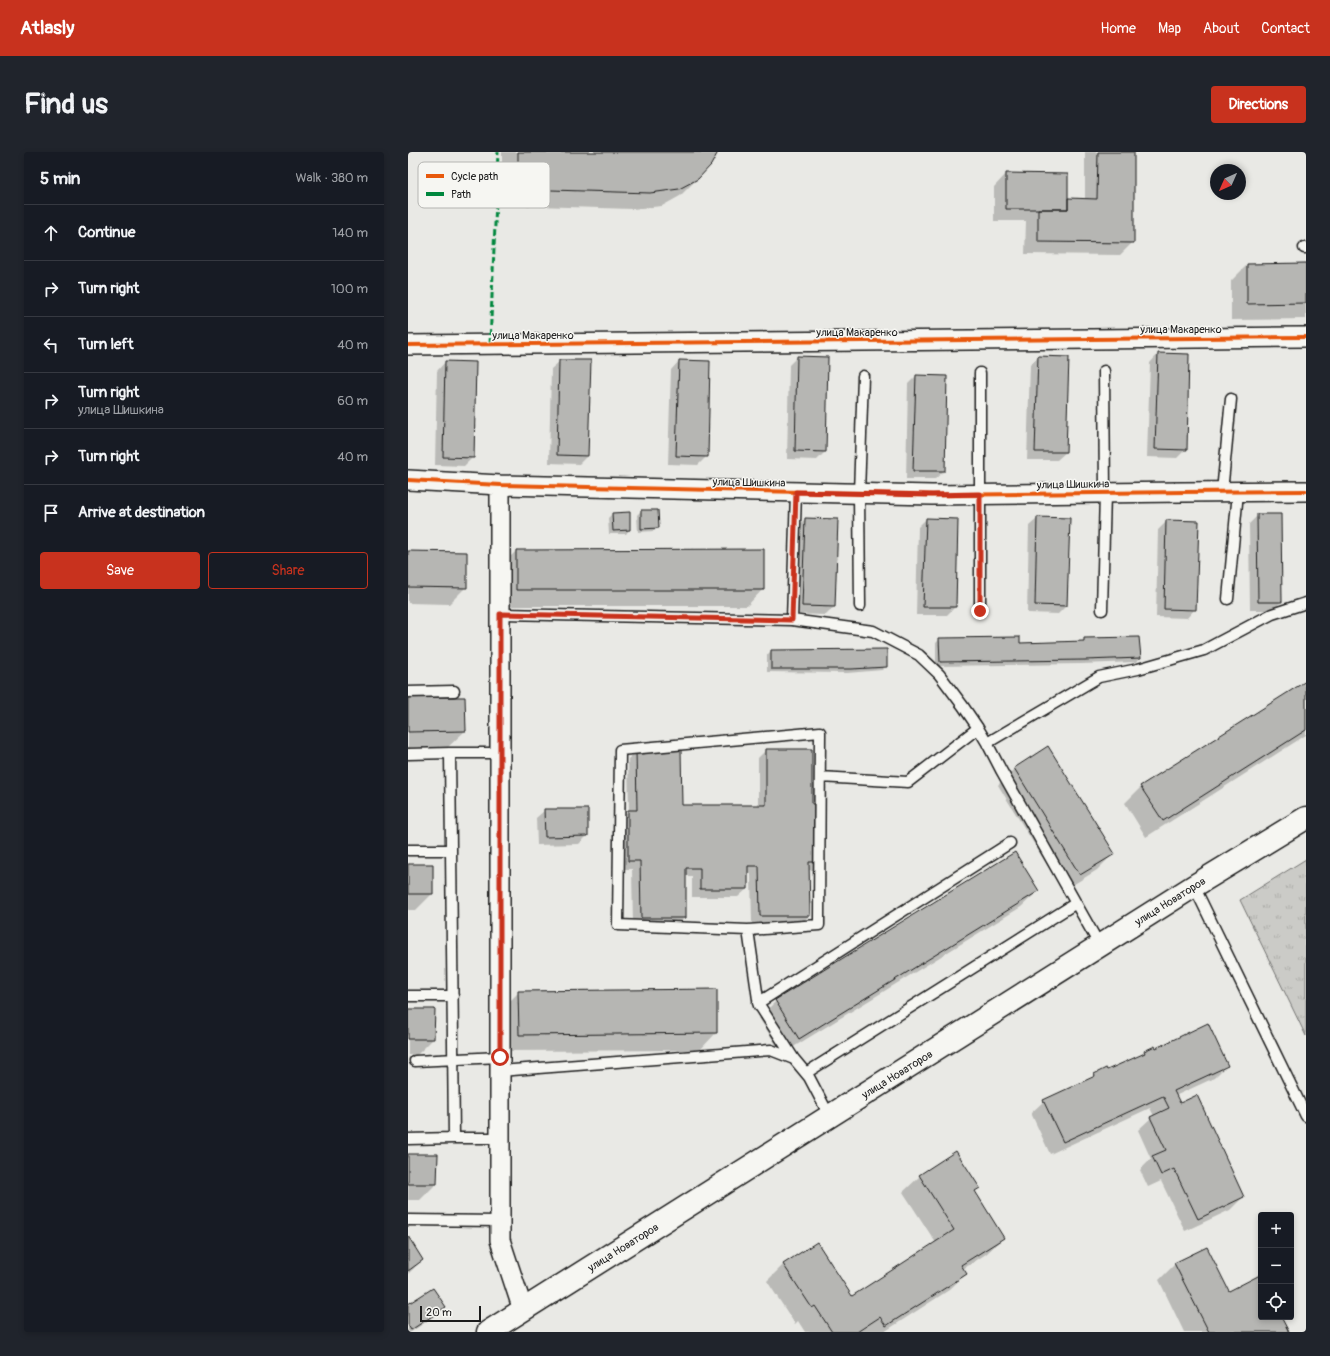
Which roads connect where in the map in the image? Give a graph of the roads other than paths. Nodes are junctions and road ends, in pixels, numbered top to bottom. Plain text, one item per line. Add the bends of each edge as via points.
1 (1306, 338) edge
2 (408, 345) edge
3 (1104, 371) dead end
4 (980, 373) dead end
5 (863, 376) dead end
6 (1231, 399) dead end
7 (408, 480) edge
8 (500, 485) junction
9 (796, 492) junction
10 (1230, 492) junction
11 (1306, 492) edge
12 (859, 493) junction
13 (1105, 493) junction
14 (980, 494) junction
15 (1228, 599) dead end
16 (1306, 603) edge
17 (860, 606) dead end
18 (1102, 610) dead end
19 (980, 611) dead end
20 (500, 614) junction
21 (792, 620) junction
22 (454, 691) dead end
23 (408, 692) edge
24 (978, 728) junction
25 (987, 743) junction
26 (450, 753) junction
27 (500, 753) junction
28 (408, 754) edge
29 (820, 777) junction
30 (1306, 818) edge
31 (1010, 844) dead end
32 (408, 850) edge
33 (451, 850) junction
34 (1194, 886) junction
35 (1076, 903) junction
36 (748, 930) junction
37 (1100, 946) junction
38 (408, 996) edge
39 (453, 996) junction
40 (759, 1006) junction
41 (453, 1058) junction
42 (794, 1059) junction
43 (415, 1061) dead end
44 (500, 1064) junction
45 (806, 1073) junction
46 (1306, 1116) edge
47 (830, 1117) junction
48 (454, 1138) junction
49 (500, 1138) junction
50 (408, 1139) edge
51 (408, 1220) edge
52 (500, 1221) junction
53 (523, 1310) junction
54 (488, 1332) edge

1 - 2 street, улица Макаренко
3 - 13 lane
4 - 14 lane
5 - 12 lane
6 - 10 lane
7 - 8 street, улица Шишкина
8 - 9 street, улица Шишкина
8 - 20 street
9 - 12 street, улица Шишкина
9 - 21 lane
10 - 11 street, улица Шишкина
10 - 13 street, улица Шишкина
10 - 15 lane
12 - 14 street, улица Шишкина
12 - 17 lane
13 - 14 street, улица Шишкина
13 - 18 lane
14 - 19 lane
16 - 25 lane via 1272,614 1204,650 1099,677
20 - 21 lane
20 - 27 street
21 - 24 lane via 873,631 919,655 939,674
22 - 23 lane
24 - 25 lane
24 - 29 lane via 908,782
25 - 35 lane
26 - 27 lane
26 - 28 lane
26 - 33 lane
27 - 44 street
29 - 36 lane via 820,925
29 - 36 lane via 820,732 620,750 618,926
30 - 34 main road, улица Новаторов
31 - 40 lane via 758,1003
32 - 33 lane
33 - 39 lane
34 - 37 main road, улица Новаторов
34 - 46 lane
35 - 37 lane
35 - 45 lane
36 - 40 lane
37 - 47 main road, улица Новаторов
38 - 39 lane
39 - 41 lane
40 - 42 lane
41 - 43 lane
41 - 44 lane
41 - 48 lane
42 - 44 lane via 771,1050
42 - 45 lane
44 - 49 street
45 - 47 lane
47 - 53 main road, улица Новаторов
48 - 49 lane
48 - 50 lane
49 - 52 street
51 - 52 lane
52 - 53 street via 500,1240
53 - 54 main road, улица Новаторов

